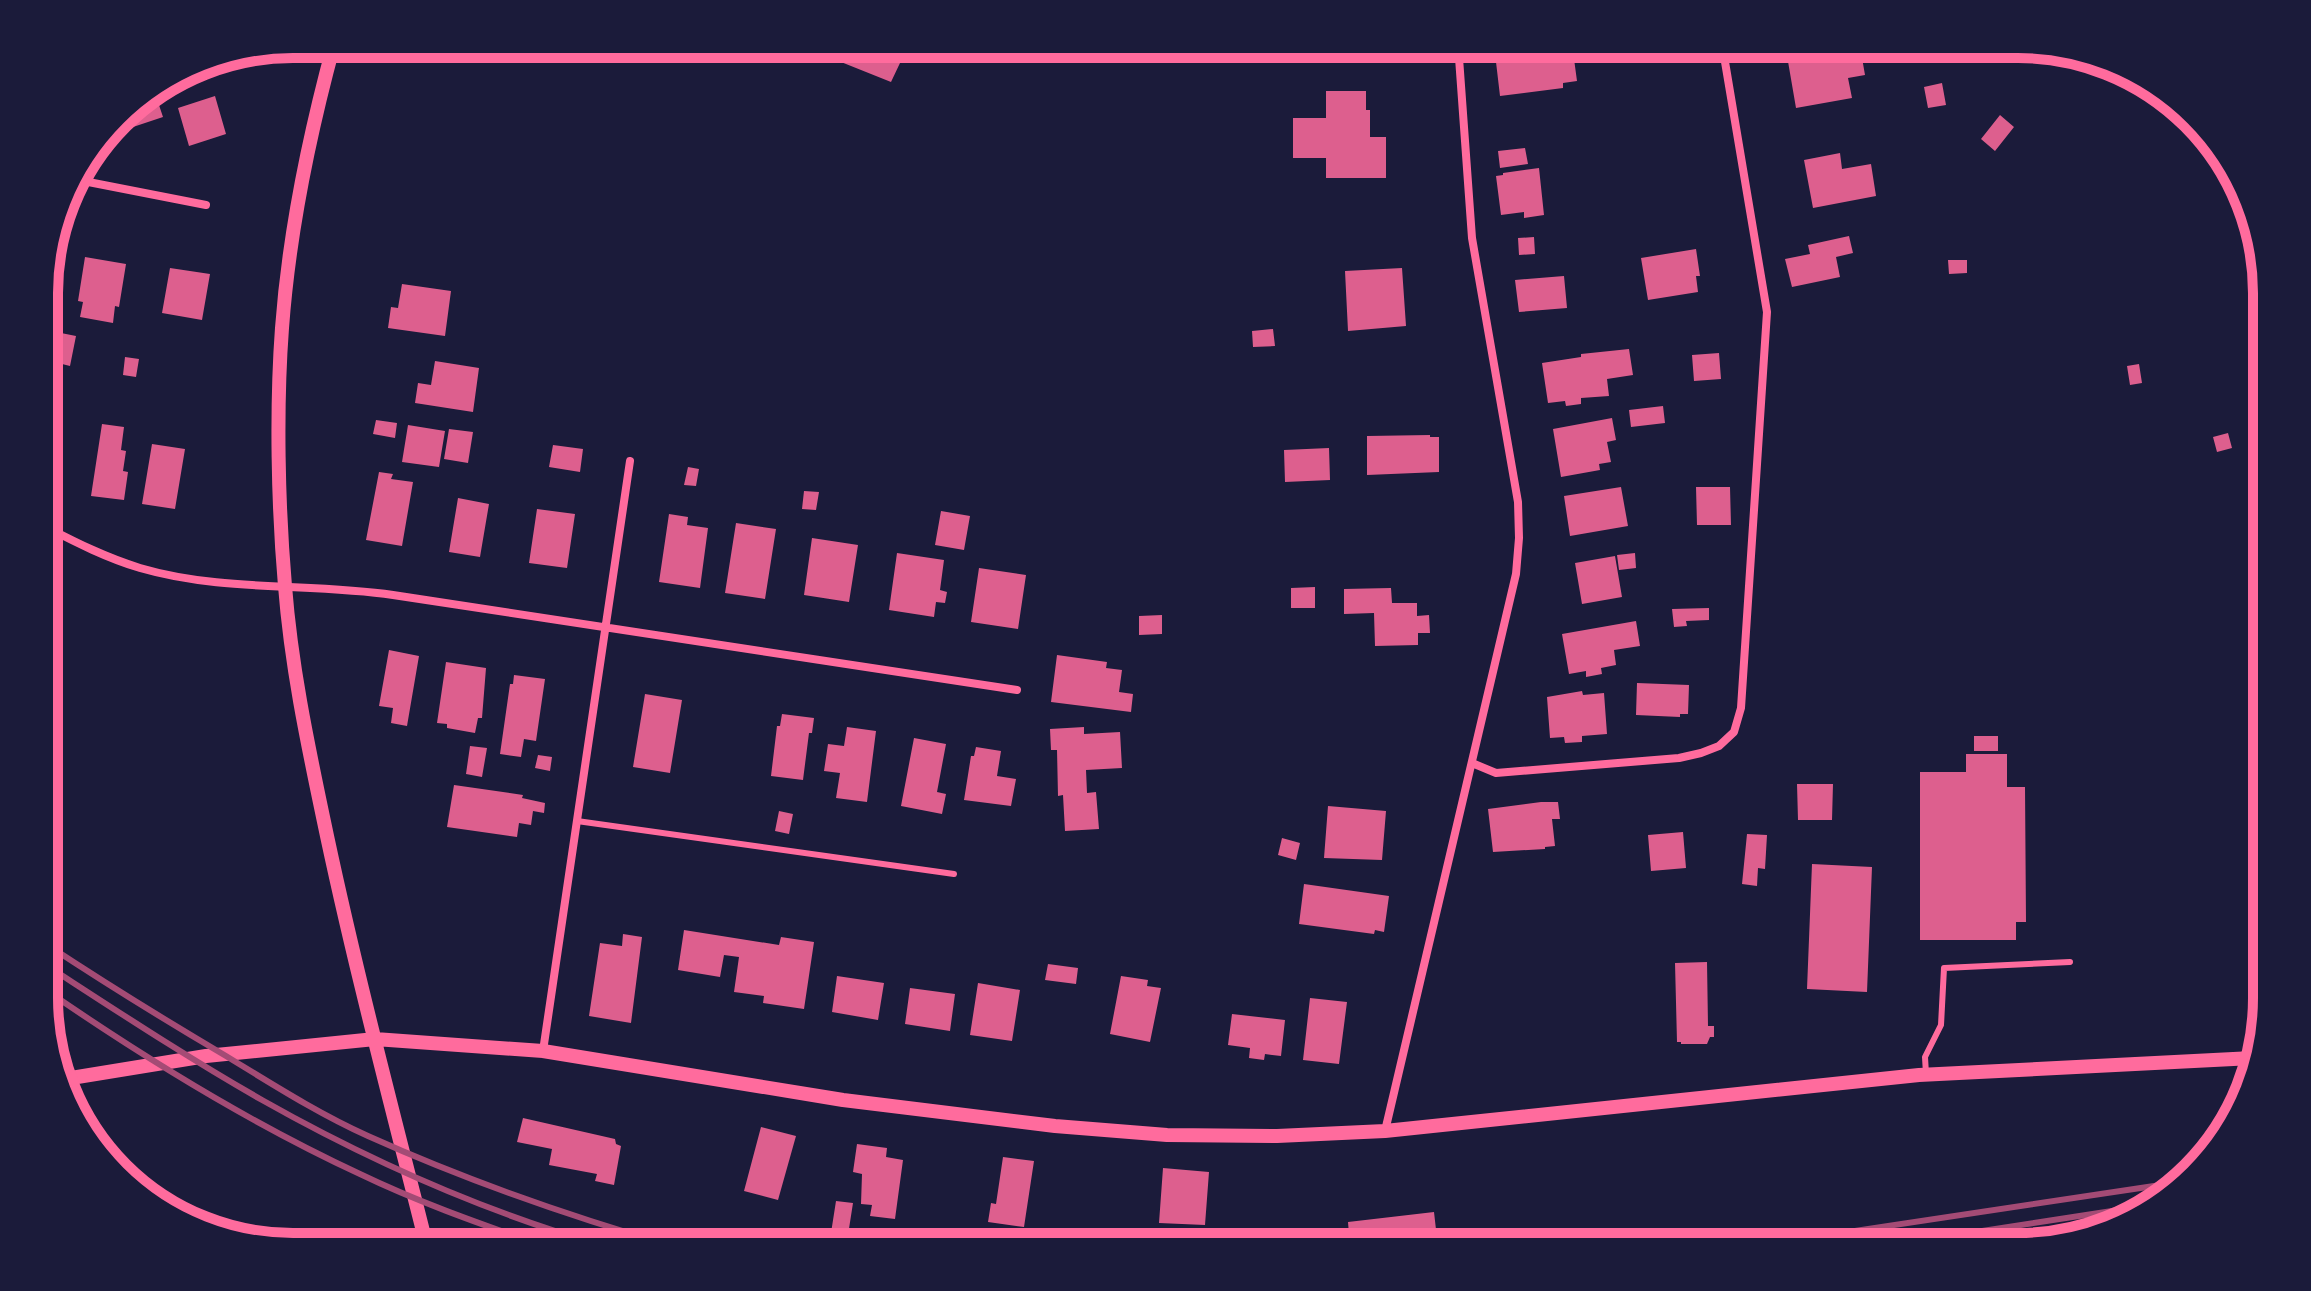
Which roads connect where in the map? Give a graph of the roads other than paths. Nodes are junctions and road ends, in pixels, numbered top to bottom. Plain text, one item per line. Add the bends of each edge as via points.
1 (1459, 58) edge
2 (1724, 58) edge
3 (330, 59) edge
4 (86, 182) edge
5 (206, 205) dead end
6 (630, 461) dead end
7 (58, 533) edge
8 (285, 587) junction
9 (605, 626) junction
10 (1017, 690) dead end
11 (1472, 763) junction
12 (577, 821) junction
13 (954, 874) dead end
14 (2070, 962) dead end
15 (375, 1039) junction
16 (543, 1051) junction
17 (2245, 1058) edge
18 (1926, 1074) junction
19 (72, 1078) edge
20 (1385, 1131) junction
21 (423, 1233) edge

1 - 11 street via 1472,238 1518,502 1519,538 1516,574
2 - 11 street via 1767,312 1741,708 1734,732 1719,746 1679,758 1496,773
3 - 8 street via 295,226 282,328 279,429
4 - 5 street
6 - 9 street
7 - 8 street via 141,568 193,579
8 - 9 street via 357,590
8 - 15 street via 303,720
9 - 10 street
9 - 12 street
11 - 20 street
12 - 13 lane
12 - 16 street
14 - 18 lane via 1944,968 1941,1025 1925,1057
15 - 16 street
15 - 19 street via 206,1056
15 - 21 street
16 - 20 street via 843,1100 1055,1126 1167,1135
17 - 18 street
18 - 20 street

